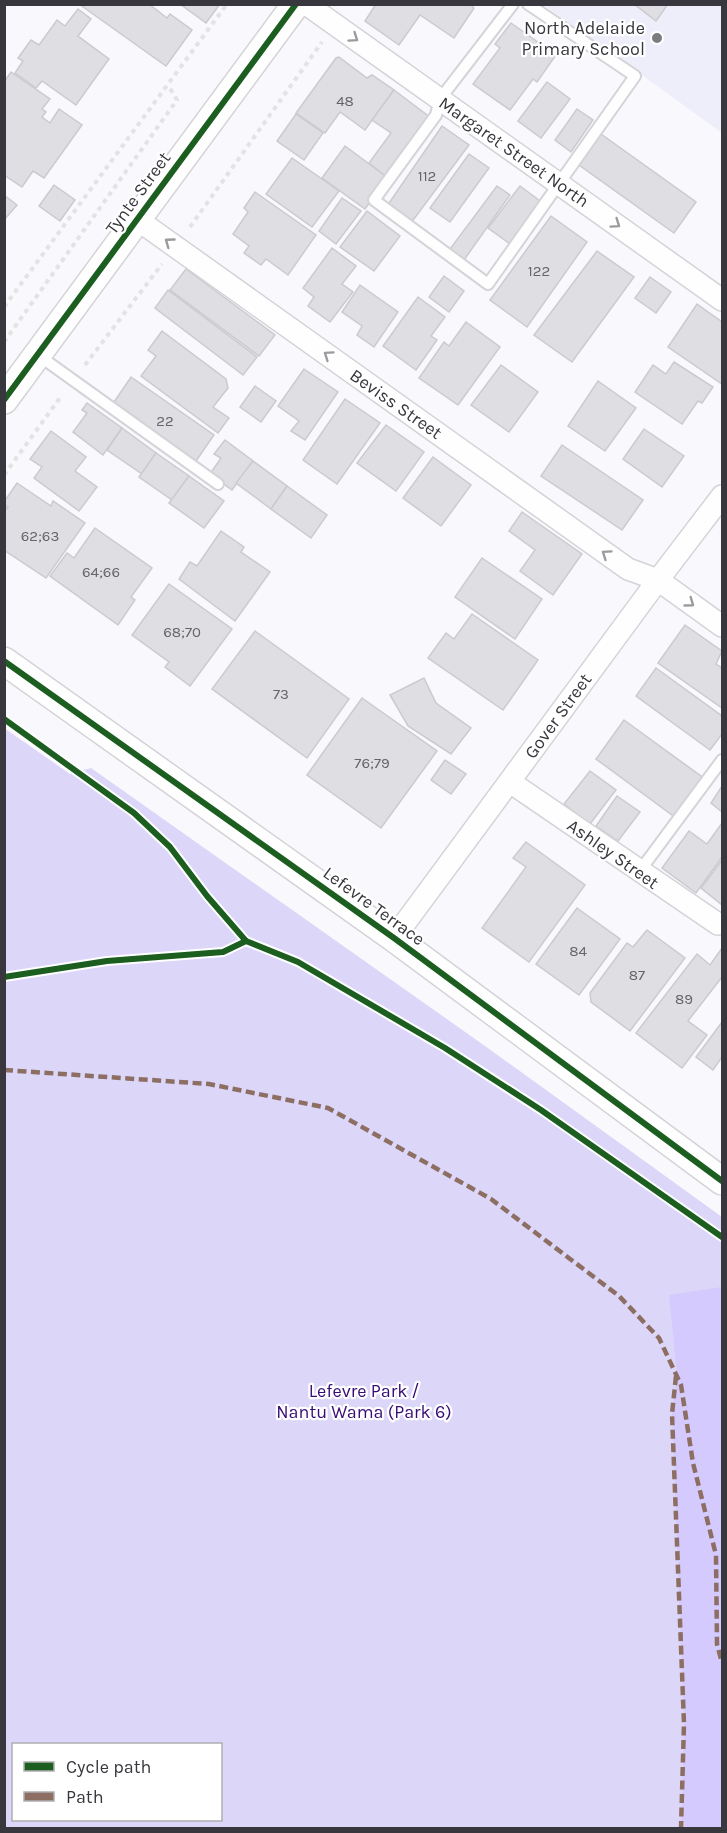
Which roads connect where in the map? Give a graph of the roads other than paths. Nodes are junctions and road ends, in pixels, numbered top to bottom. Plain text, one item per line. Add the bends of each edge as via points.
1 (296, 4) edge
2 (306, 4) edge
3 (513, 4) edge
4 (528, 4) edge
5 (440, 99) junction
6 (559, 184) junction
7 (138, 220) junction
8 (723, 300) edge
9 (37, 355) junction
10 (9, 384) edge
11 (218, 484) dead end
12 (723, 496) edge
13 (658, 580) junction
14 (723, 626) edge
15 (4, 661) edge
16 (723, 760) edge
17 (510, 782) junction
18 (639, 872) junction
19 (718, 924) dead end
20 (394, 938) junction
21 (723, 1181) edge

1 - 7 street, Tynte Street
2 -> 5 street, Margaret Street North
3 - 5 lane
4 - 6 lane via 635,76
5 - 6 street, Margaret Street North
5 - 6 lane via 436,116 374,200 488,284
6 -> 8 street, Margaret Street North
7 - 9 street, Tynte Street
13 -> 7 street, Beviss Street via 628,569
9 - 10 street, Tynte Street
9 - 11 lane
12 - 13 street, Gover Street
13 -> 14 street, Beviss Street
13 - 17 street, Gover Street
15 - 20 street, Lefevre Terrace
16 - 18 lane
17 - 18 street, Ashley Street
17 - 20 street, Gover Street
18 - 19 street, Ashley Street
20 - 21 street, Lefevre Terrace

